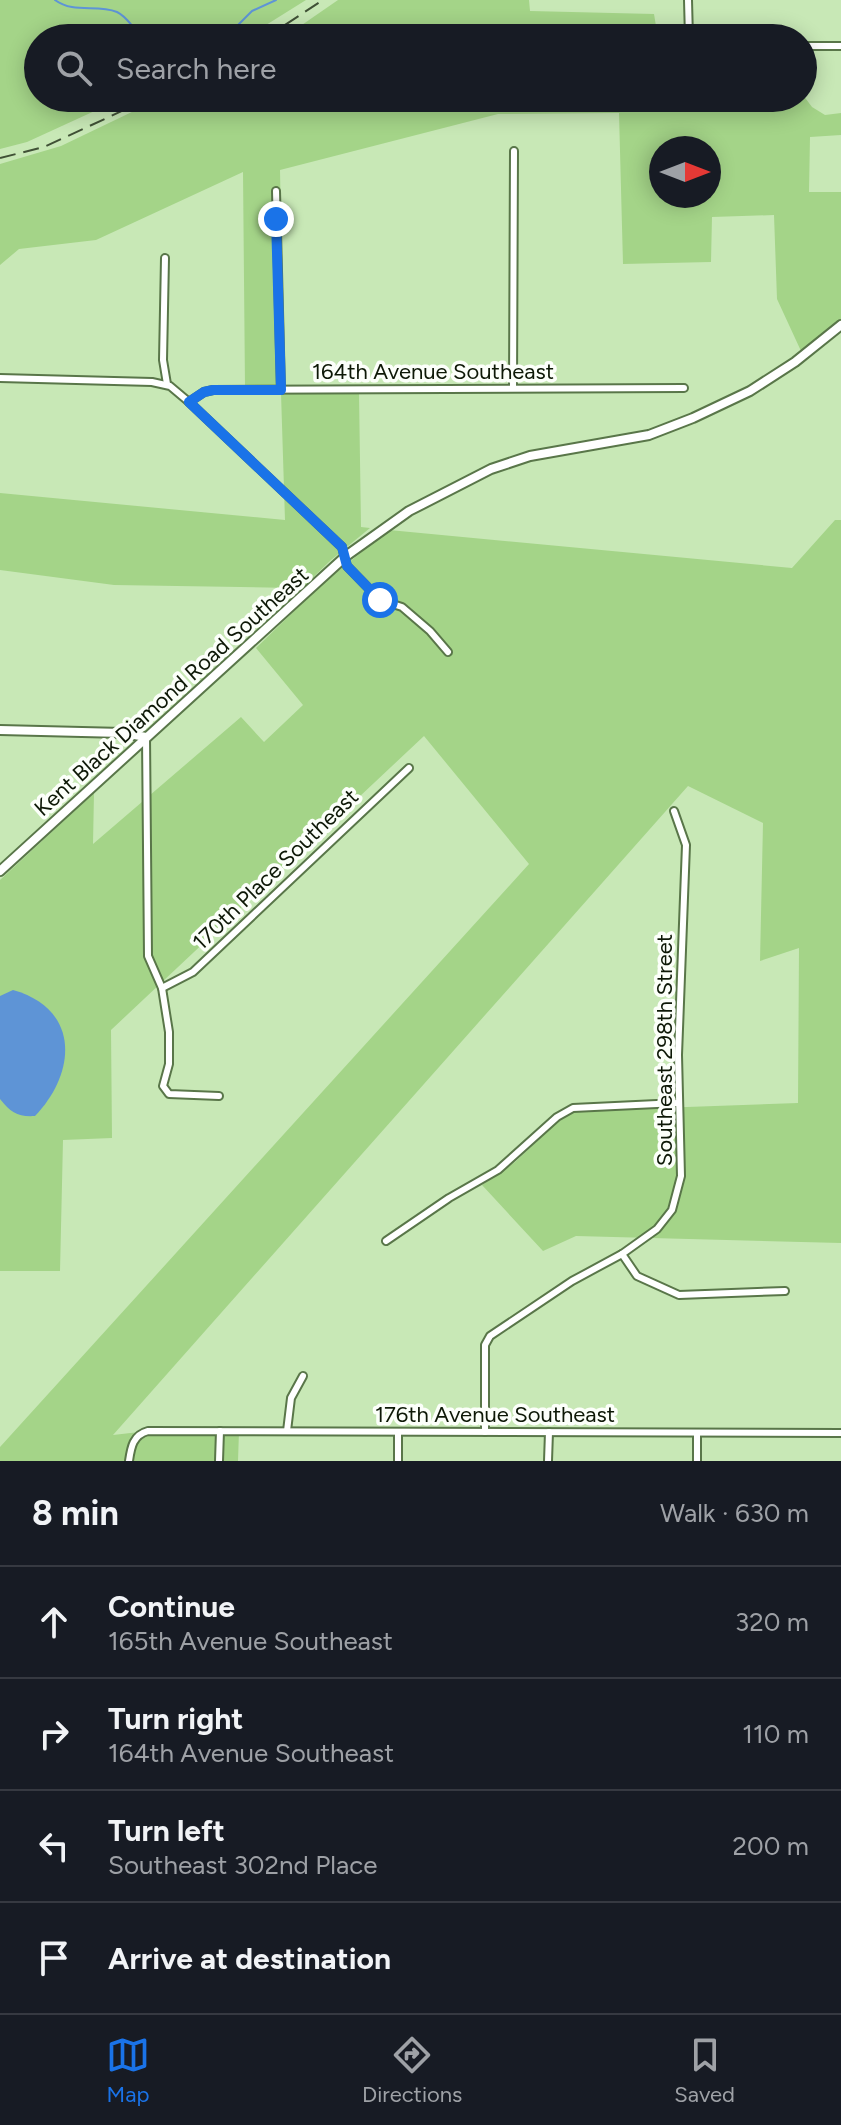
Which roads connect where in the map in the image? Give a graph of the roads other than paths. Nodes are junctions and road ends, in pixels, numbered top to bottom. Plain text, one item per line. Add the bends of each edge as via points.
1 (688, 0) edge
2 (689, 24) edge
3 (817, 46) edge
4 (841, 46) edge
5 (514, 151) dead end
6 (276, 191) dead end
7 (165, 258) dead end
8 (841, 325) edge
9 (0, 378) edge
10 (167, 384) junction
11 (513, 388) junction
12 (684, 388) dead end
13 (281, 390) junction
14 (189, 402) junction
15 (346, 556) junction
16 (448, 652) dead end
17 (0, 730) edge
18 (146, 737) junction
19 (409, 768) dead end
20 (674, 811) dead end
21 (0, 871) edge
22 (162, 988) junction
23 (219, 1096) dead end
24 (678, 1103) junction
25 (386, 1241) dead end
26 (622, 1254) junction
27 (785, 1291) dead end
28 (303, 1376) dead end
29 (220, 1431) junction
30 (287, 1431) junction
31 (398, 1432) junction
32 (485, 1432) junction
33 (549, 1432) junction
34 (697, 1433) junction
35 (841, 1433) edge
36 (129, 1461) edge
37 (219, 1461) edge
38 (398, 1461) edge
39 (548, 1461) edge
40 (697, 1461) edge

1 - 2 street
3 - 4 street
5 - 11 street
6 - 13 street
7 - 10 street
8 - 15 street, Kent Black Diamond Road Southeast via 750,391 693,418 649,435 530,456 491,469 409,511
9 - 10 street
10 - 14 street
11 - 12 street, 164th Avenue Southeast
11 - 13 street, 164th Avenue Southeast
13 - 14 street, 164th Avenue Southeast via 213,390
14 - 15 street
15 - 16 street via 347,566 380,600 402,607
15 - 18 street, Kent Black Diamond Road Southeast
17 - 18 street
18 - 21 street, Kent Black Diamond Road Southeast
18 - 22 street via 148,956
19 - 22 street, 170th Place Southeast via 193,972
20 - 24 street, Southeast 298th Street via 686,845
22 - 23 street via 170,1048 164,1091
24 - 25 street via 573,1108 498,1170
24 - 26 street, Southeast 298th Street via 681,1176 672,1210 657,1229
26 - 27 street via 637,1276 679,1295
26 - 32 street, Southeast 298th Street via 490,1336 485,1345
28 - 30 street via 291,1398
29 - 30 street, 176th Avenue Southeast
29 - 36 street, 176th Avenue Southeast via 148,1431 133,1442
29 - 37 street
30 - 31 street, 176th Avenue Southeast
31 - 32 street, 176th Avenue Southeast
31 - 38 street
32 - 33 street, 176th Avenue Southeast
33 - 34 street, 176th Avenue Southeast
33 - 39 street
34 - 35 street, 176th Avenue Southeast
34 - 40 street

